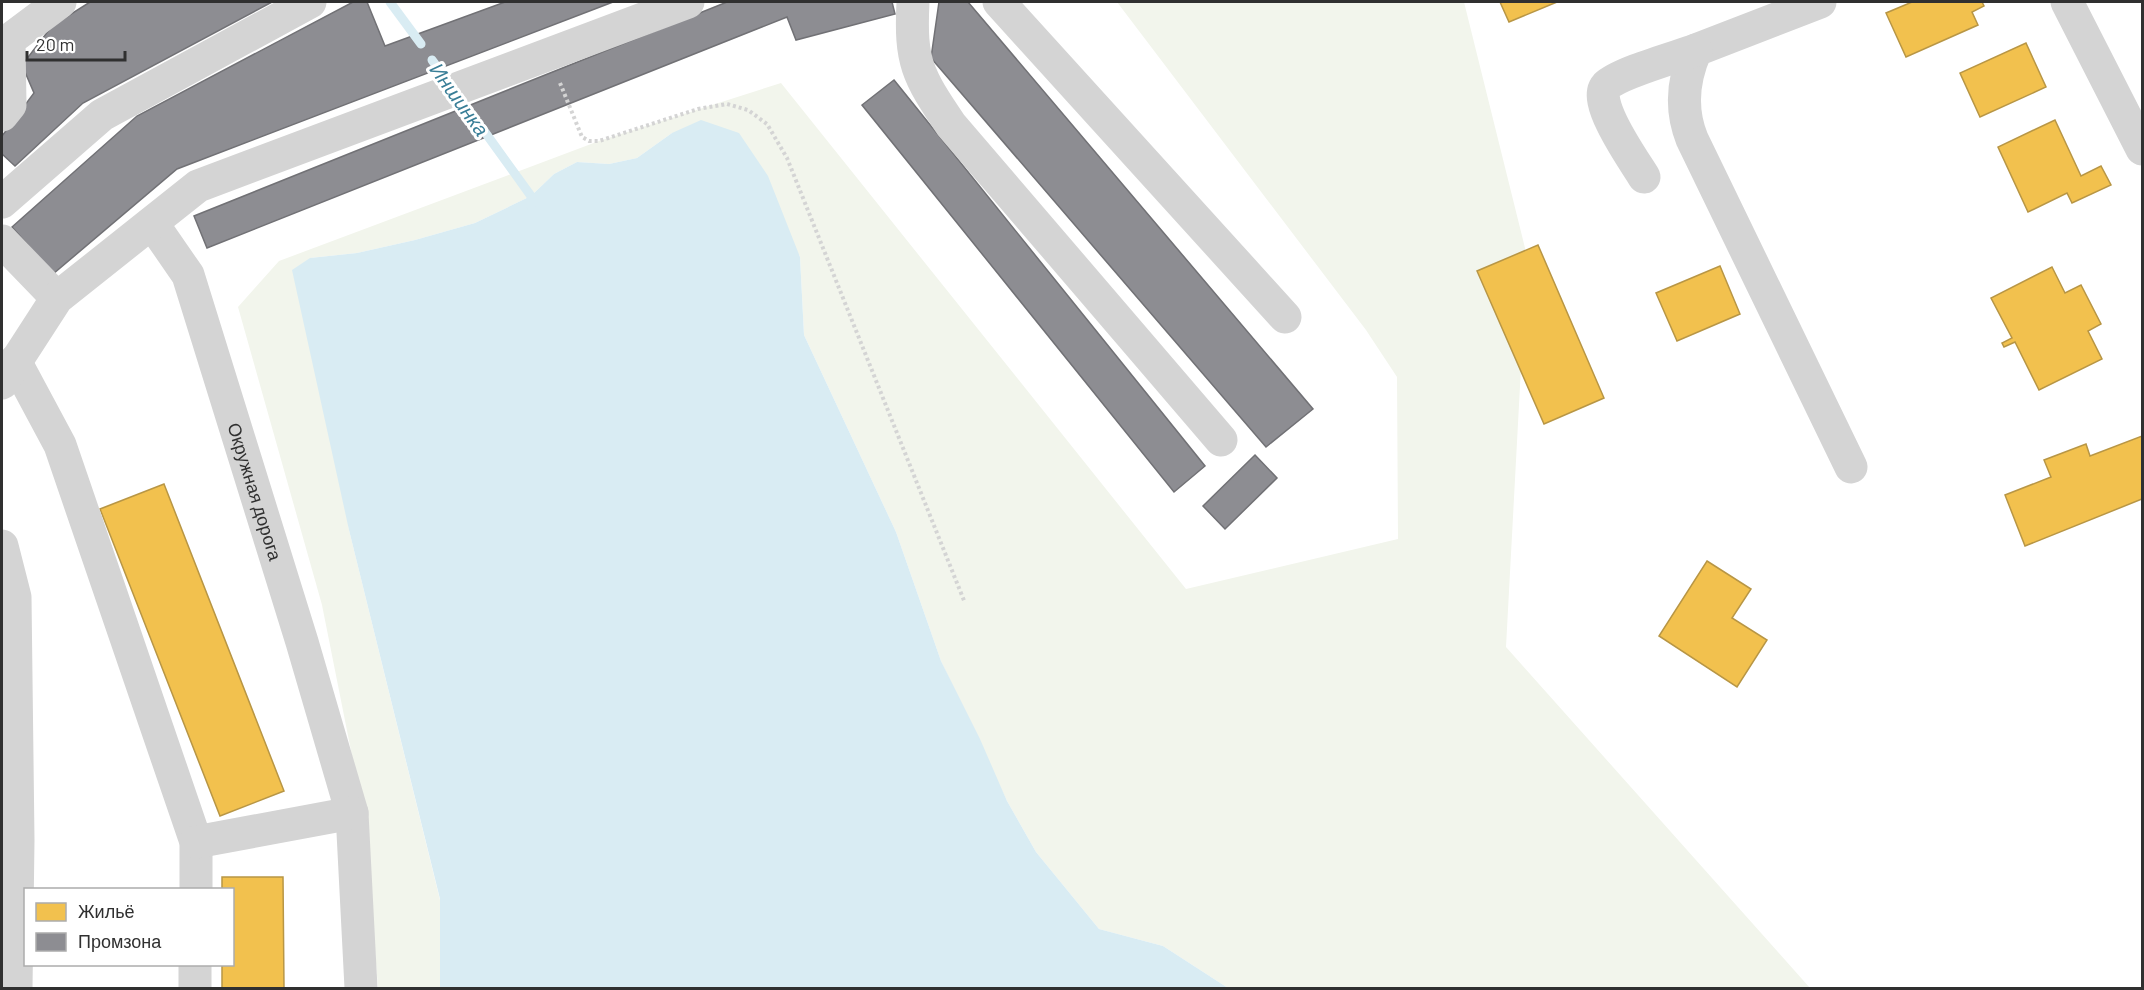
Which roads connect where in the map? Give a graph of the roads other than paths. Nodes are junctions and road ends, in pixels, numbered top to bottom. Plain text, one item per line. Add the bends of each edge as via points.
1 (60, 2) edge
2 (309, 2) edge
3 (688, 2) edge
4 (913, 2) edge
5 (999, 2) edge
6 (1820, 2) edge
7 (2067, 2) edge
8 (5, 36) edge
9 (1696, 50) junction
10 (2, 115) edge
11 (2142, 149) edge
12 (1644, 177) dead end
13 (2, 202) edge
14 (152, 223) junction
15 (2, 241) edge
16 (57, 298) junction
17 (1285, 317) dead end
18 (8, 372) edge
19 (1221, 440) dead end
20 (1851, 467) dead end
21 (2, 546) edge
22 (352, 813) junction
23 (196, 842) junction
24 (196, 888) edge
25 (9, 945) edge
26 (195, 966) edge
27 (16, 988) edge
28 (195, 988) edge
29 (361, 988) edge

1 - 8 street
2 - 13 street via 102,115
3 - 14 street via 198,186
4 - 19 street via 916,67 951,125
5 - 17 street
6 - 9 street
7 - 11 street
8 - 10 street via 10,105
9 - 12 street via 1626,76 1604,91 1614,128
9 - 20 street via 1684,95 1685,122
14 - 16 street
14 - 22 street, Окружная дорога via 188,275
15 - 16 street
16 - 18 street
18 - 23 street via 60,445
21 - 25 street via 15,597
22 - 23 street
22 - 29 street, Окружная дорога
23 - 24 street
25 - 27 street
26 - 28 street

